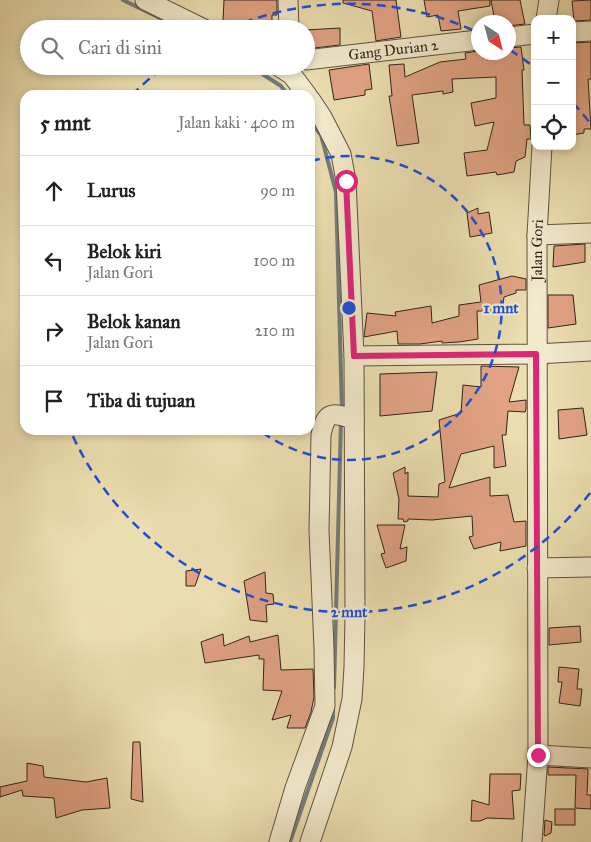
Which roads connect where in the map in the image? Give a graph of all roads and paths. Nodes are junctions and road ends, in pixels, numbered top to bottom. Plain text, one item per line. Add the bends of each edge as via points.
1 (144, 0) edge
2 (288, 0) edge
3 (549, 0) edge
4 (547, 15) edge
5 (185, 20) edge
6 (289, 20) edge
7 (591, 31) edge
8 (576, 32) edge
9 (531, 34) edge
10 (516, 36) edge
11 (471, 41) edge
12 (315, 59) edge
13 (292, 75) edge
14 (303, 90) edge
15 (315, 106) edge
16 (542, 150) edge
17 (591, 233) edge
18 (537, 235) junction
19 (591, 351) edge
20 (536, 354) junction
21 (354, 356) junction
22 (346, 417) junction
23 (591, 567) edge
24 (537, 568) junction
25 (538, 755) junction
26 (591, 758) edge
27 (279, 842) edge
28 (310, 842) edge
29 (532, 842) edge

1 - 5 street
2 - 6 street
3 - 4 street
7 - 8 street
9 - 10 street
11 - 12 street, Gang Durian 2
13 - 14 street
15 - 21 street via 341,154 345,173
16 - 18 street, Jalan Gori
17 - 18 street
18 - 20 street, Jalan Gori
19 - 20 street
20 - 21 street
20 - 24 street, Jalan Gori
21 - 22 street
22 - 27 street via 325,419 321,435 319,530 325,706
22 - 28 street via 356,615 352,699 342,747
23 - 24 street
24 - 25 street, Jalan Gori
25 - 26 street
25 - 29 street, Jalan Gori

